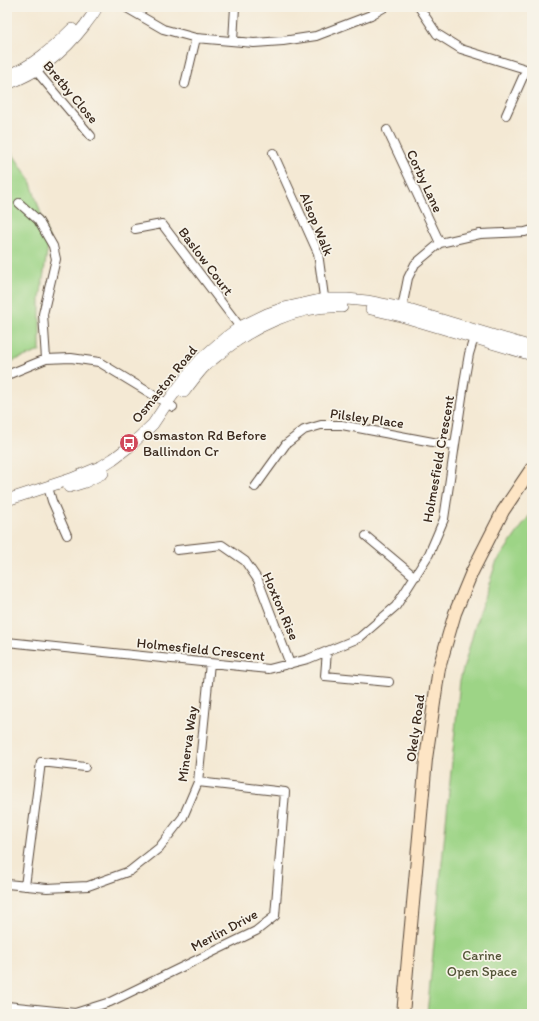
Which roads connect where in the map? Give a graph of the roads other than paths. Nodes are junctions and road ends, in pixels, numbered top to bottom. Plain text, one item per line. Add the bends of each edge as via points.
1 (89, 7) edge
2 (97, 7) edge
3 (125, 7) edge
4 (235, 7) edge
5 (385, 7) edge
6 (419, 7) edge
7 (196, 38) junction
8 (233, 41) junction
9 (33, 68) junction
10 (529, 71) edge
11 (7, 76) edge
12 (7, 84) edge
13 (185, 84) dead end
14 (506, 115) dead end
15 (387, 130) dead end
16 (91, 136) dead end
17 (273, 153) dead end
18 (19, 203) dead end
19 (135, 229) dead end
20 (532, 230) edge
21 (440, 243) junction
22 (325, 303) junction
23 (402, 312) junction
24 (243, 331) junction
25 (475, 334) junction
26 (532, 347) edge
27 (532, 355) edge
28 (46, 359) junction
29 (7, 375) edge
30 (170, 405) junction
31 (454, 446) junction
32 (532, 468) edge
33 (256, 487) dead end
34 (49, 490) junction
35 (7, 500) edge
36 (7, 507) edge
37 (67, 535) dead end
38 (366, 536) dead end
39 (177, 550) dead end
40 (415, 577) junction
41 (7, 642) edge
42 (327, 651) junction
43 (210, 663) junction
44 (290, 664) junction
45 (389, 682) dead end
46 (85, 767) dead end
47 (198, 782) junction
48 (7, 884) edge
49 (25, 886) junction
50 (7, 1006) edge
51 (403, 1014) edge

1 - 9 street via 72,29
2 - 9 street via 80,32 64,48 50,60
3 - 7 street via 163,28
4 - 8 street
5 - 8 street via 316,36 254,43
6 - 10 street via 437,34 461,49
7 - 8 street
7 - 13 street
9 - 11 street
9 - 12 street via 19,80
9 - 16 street, Bretby Close
10 - 14 street
15 - 21 street, Corby Lane
17 - 22 street, Alsop Walk via 318,253
18 - 28 street via 38,220 53,246 56,259 43,314
19 - 24 street, Baslow Court via 162,224
20 - 21 street via 480,234
21 - 23 street via 415,264 408,278
22 - 23 street, Osmaston Road
22 - 24 street, Osmaston Road
23 - 25 street, Osmaston Road
24 - 30 street, Osmaston Road via 203,368
25 - 26 street, Osmaston Road
25 - 27 street, Osmaston Road
25 - 31 street, Holmesfield Crescent via 469,354
28 - 29 street
28 - 30 street via 71,358 99,362
30 - 34 street, Osmaston Road via 156,430 123,460 85,482
31 - 33 street, Pilsley Place via 342,425 321,425 304,430 286,444
31 - 40 street, Holmesfield Crescent via 444,519 429,554
32 - 51 main road, Okely Road via 503,511 472,572 455,613 439,668 426,759
34 - 35 street, Osmaston Road
34 - 36 street, Osmaston Road
34 - 37 street
38 - 40 street
39 - 44 street, Hoxton Rise via 222,545 245,561 258,580
40 - 42 street, Holmesfield Crescent via 396,606 359,638
41 - 43 street, Holmesfield Crescent
42 - 44 street, Holmesfield Crescent
42 - 45 street via 326,676
43 - 44 street, Holmesfield Crescent via 269,669
43 - 47 street, Minerva Way
46 - 49 street via 41,762
47 - 49 street, Minerva Way via 183,817 160,848 130,871 88,886
47 - 50 street, Merlin Drive via 285,792 275,916 256,931 110,1002 75,1013
48 - 49 street, Minerva Way

